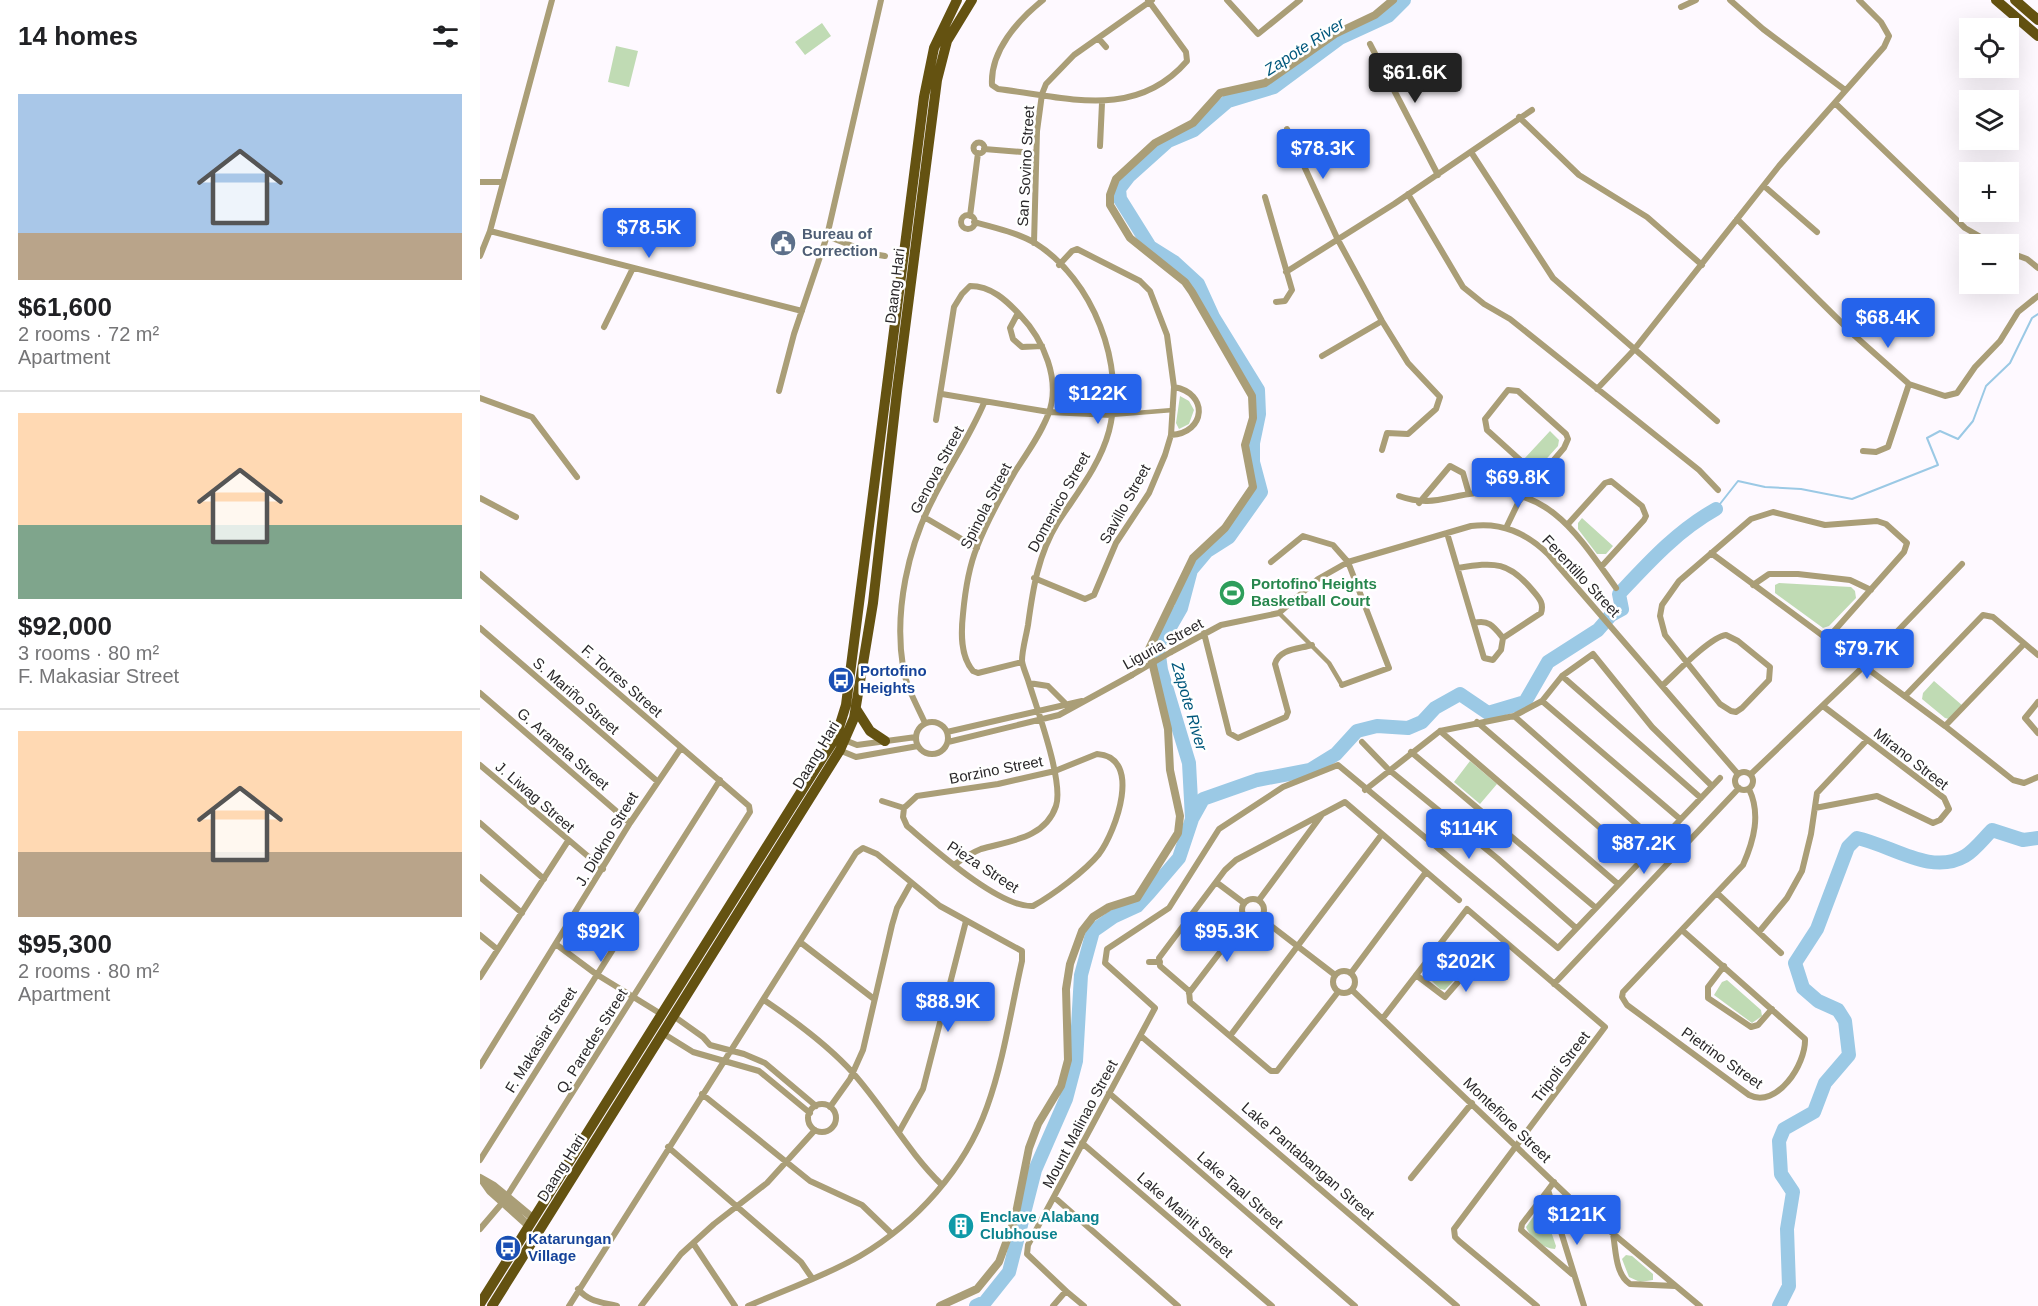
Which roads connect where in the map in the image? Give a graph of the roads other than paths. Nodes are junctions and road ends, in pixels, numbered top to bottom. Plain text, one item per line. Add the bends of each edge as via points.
1 (552, 0) edge
2 (881, 0) edge
3 (957, 0) edge
4 (972, 0) edge
5 (1043, 0) edge
6 (1227, 0) edge
7 (1300, 0) edge
8 (1394, 0) edge
9 (1696, 0) edge
10 (1730, 0) edge
11 (1858, 0) edge
12 (1996, 0) edge
13 (2016, 0) edge
14 (1150, 1) edge
15 (1681, 7) dead end
16 (2038, 20) edge
17 (2038, 36) edge
18 (1099, 39) junction
19 (1370, 44) dead end
20 (1106, 47) dead end
21 (1845, 90) junction
22 (1042, 94) junction
23 (1102, 103) junction
24 (1835, 103) junction
25 (1532, 110) dead end
26 (1519, 117) junction
27 (1287, 129) dead end
28 (1100, 146) dead end
29 (1472, 152) junction
30 (1035, 153) junction
31 (1438, 175) junction
32 (480, 182) edge
33 (503, 182) junction
34 (1764, 186) junction
35 (1408, 194) junction
36 (1265, 197) dead end
37 (970, 216) junction
38 (1737, 219) junction
39 (974, 222) junction
40 (490, 231) junction
41 (1817, 232) dead end
42 (1976, 234) edge
43 (827, 236) junction
44 (1338, 240) junction
45 (1034, 243) junction
46 (480, 256) edge
47 (885, 256) dead end
48 (2019, 256) edge
49 (1059, 265) junction
50 (1702, 265) junction
51 (633, 268) junction
52 (2038, 268) edge
53 (1286, 272) junction
54 (2038, 296) edge
55 (1276, 302) dead end
56 (802, 310) junction
57 (1018, 313) junction
58 (1382, 321) junction
59 (604, 327) dead end
60 (1042, 346) junction
61 (1633, 351) junction
62 (1322, 356) dead end
63 (1909, 384) junction
64 (1174, 387) junction
65 (1597, 389) junction
66 (892, 390) junction
67 (779, 392) dead end
68 (942, 394) junction
69 (480, 398) edge
70 (984, 403) junction
71 (1173, 410) junction
72 (1049, 412) junction
73 (1111, 415) junction
74 (936, 420) dead end
75 (1717, 421) dead end
76 (1171, 435) junction
77 (1382, 450) dead end
78 (1863, 451) dead end
79 (577, 477) dead end
80 (1539, 477) junction
81 (1718, 490) dead end
82 (1469, 494) junction
83 (1399, 496) dead end
84 (480, 498) edge
85 (1522, 498) junction
86 (1419, 503) junction
87 (516, 517) dead end
88 (924, 517) junction
89 (1568, 524) junction
90 (1506, 528) junction
91 (1447, 533) junction
92 (977, 548) junction
93 (1711, 553) junction
94 (1271, 562) dead end
95 (1348, 562) junction
96 (1962, 564) dead end
97 (1601, 567) junction
98 (1458, 568) junction
99 (480, 574) edge
100 (1034, 578) junction
101 (1754, 585) junction
102 (1616, 588) dead end
103 (1871, 590) junction
104 (1279, 613) junction
105 (1474, 623) junction
106 (480, 628) edge
107 (1204, 633) junction
108 (1503, 638) junction
109 (1827, 639) junction
110 (2024, 644) junction
111 (1312, 645) junction
112 (2038, 655) edge
113 (1022, 662) junction
114 (1686, 664) junction
115 (1864, 666) junction
116 (1562, 676) junction
117 (1029, 683) junction
118 (1342, 685) joint
119 (1662, 686) junction
120 (480, 693) edge
121 (1905, 696) junction
122 (1082, 701) junction
123 (1542, 701) junction
124 (2038, 702) edge
125 (1065, 703) junction
126 (1822, 705) junction
127 (856, 709) junction
128 (1037, 712) junction
129 (1514, 716) junction
130 (1040, 721) junction
131 (1477, 722) junction
132 (925, 723) junction
133 (1945, 726) junction
134 (1440, 730) junction
135 (947, 732) junction
136 (2038, 733) edge
137 (916, 737) junction
138 (1867, 740) junction
139 (885, 741) junction
140 (948, 742) junction
141 (1362, 742) dead end
142 (837, 744) junction
143 (918, 746) junction
144 (681, 748) junction
145 (1411, 752) junction
146 (1116, 760) joint
147 (480, 765) edge
148 (1388, 769) junction
149 (1055, 771) junction
150 (1738, 774) junction
151 (1751, 774) junction
152 (2038, 777) edge
153 (1720, 778) dead end
154 (720, 780) junction
155 (657, 781) junction
156 (1712, 786) junction
157 (1739, 788) junction
158 (1749, 789) junction
159 (1365, 790) junction
160 (1701, 798) junction
161 (882, 801) dead end
162 (749, 806) joint
163 (904, 808) junction
164 (1815, 808) junction
165 (1323, 814) junction
166 (1680, 819) junction
167 (480, 823) edge
168 (630, 823) junction
169 (1306, 823) junction
170 (1312, 829) junction
171 (1382, 834) junction
172 (568, 841) junction
173 (1658, 843) junction
174 (1640, 862) junction
175 (954, 865) junction
176 (603, 869) junction
177 (1426, 872) junction
178 (480, 877) edge
179 (544, 879) junction
180 (1216, 882) junction
181 (911, 883) junction
182 (1618, 884) junction
183 (1718, 894) junction
184 (1259, 900) junction
185 (1458, 900) dead end
186 (1244, 903) junction
187 (1596, 908) junction
188 (522, 914) junction
189 (1246, 918) junction
190 (1261, 918) junction
191 (966, 921) junction
192 (1576, 928) junction
193 (1683, 931) junction
194 (1759, 932) junction
195 (480, 935) edge
196 (800, 942) junction
197 (557, 945) junction
198 (1298, 946) junction
199 (1439, 946) junction
200 (497, 950) junction
201 (1781, 953) dead end
202 (1149, 962) dead end
203 (1160, 962) junction
204 (1724, 966) junction
205 (1351, 973) junction
206 (596, 974) junction
207 (1335, 975) junction
208 (1416, 975) junction
209 (480, 977) edge
210 (1554, 984) junction
211 (1352, 990) junction
212 (1338, 992) junction
213 (1189, 993) junction
214 (634, 997) junction
215 (874, 999) junction
216 (764, 1000) junction
217 (1772, 1009) junction
218 (661, 1014) junction
219 (675, 1017) junction
220 (1383, 1018) junction
221 (664, 1034) junction
222 (1141, 1036) junction
223 (1230, 1036) junction
224 (728, 1051) junction
225 (722, 1061) junction
226 (480, 1066) edge
227 (853, 1073) junction
228 (1109, 1093) junction
229 (702, 1094) junction
230 (1472, 1103) junction
231 (816, 1106) junction
232 (830, 1107) junction
233 (810, 1113) junction
234 (815, 1130) junction
235 (899, 1132) junction
236 (1082, 1143) junction
237 (1517, 1146) junction
238 (668, 1147) junction
239 (480, 1160) edge
240 (788, 1161) junction
241 (1411, 1178) dead end
242 (481, 1179) edge
243 (1554, 1182) junction
244 (942, 1185) junction
245 (1548, 1190) junction
246 (1054, 1197) junction
247 (505, 1199) junction
248 (737, 1208) junction
249 (531, 1222) junction
250 (480, 1230) edge
251 (892, 1234) junction
252 (1613, 1234) junction
253 (693, 1243) junction
254 (1572, 1274) junction
255 (812, 1278) junction
256 (1676, 1286) junction
257 (578, 1289) junction
258 (1066, 1291) junction
259 (480, 1304) edge
260 (492, 1306) edge
261 (569, 1306) edge
262 (617, 1306) edge
263 (641, 1306) edge
264 (735, 1306) edge
265 (748, 1306) edge
266 (940, 1306) edge
267 (1053, 1306) edge
268 (1084, 1306) edge
269 (1178, 1306) edge
270 (1272, 1306) edge
271 (1355, 1306) edge
272 (1457, 1306) edge
273 (1537, 1306) edge
274 (1584, 1306) edge
275 (1700, 1306) edge

1 - 33 street
2 - 43 street
3 - 66 main road, Daang Hari via 934,48 924,97
4 - 66 main road, Daang Hari via 947,41 937,80
5 - 22 street via 1024,16 1005,42 992,83 998,89
6 - 7 street via 1258,34
8 - 266 street via 1375,15 1335,34 1264,83 1220,93 1192,123 1155,143 1132,163 1116,179 1110,195 1114,213 1130,238 1185,282 1248,388 1254,407 1245,445 1253,487 1225,528 1193,558 1149,649 1168,729 1170,770 1180,816 1178,833 1137,898 1108,908 1093,917 1082,931 1066,989 1068,1060 1061,1086 1038,1124 1029,1148 1015,1218 999,1262 977,1289
9 - 15 street
10 - 21 street
11 - 21 street via 1881,22 1888,36 1884,47
12 - 17 main road
13 - 16 main road
14 - 18 street, San Sovino Street
14 - 23 street via 1183,48 1187,61 1151,89
18 - 20 street
18 - 22 street, San Sovino Street via 1063,64
19 - 31 street
21 - 24 street
22 - 23 street
22 - 30 street, San Sovino Street
23 - 28 street
24 - 34 street
24 - 42 street
25 - 26 street
26 - 29 street
26 - 50 street via 1579,175 1647,218
27 - 44 street
29 - 31 street
29 - 61 street via 1553,278
30 - 37 street via 981,151
30 - 45 street, San Sovino Street
31 - 35 street
32 - 33 street
33 - 40 street
34 - 38 street
34 - 41 street
35 - 44 street
35 - 65 street via 1463,287 1510,319
36 - 53 street
37 - 39 street
37 - 39 street via 962,218 963,227 971,228
38 - 50 street
38 - 63 street
39 - 45 street, Domenico Street
40 - 46 street
40 - 51 street
43 - 47 street
43 - 56 street
44 - 53 street
44 - 58 street
45 - 49 street, Domenico Street
48 - 52 street
49 - 64 street, Savillo Street via 1077,249 1146,285 1167,335
49 - 73 street, Domenico Street via 1087,298 1103,338 1112,381
50 - 61 street
51 - 56 street
51 - 59 street
53 - 55 street via 1291,294 1286,301
54 - 63 street via 2018,312 2000,341 1957,393 1945,396
56 - 67 street
57 - 60 street
57 - 60 street via 1010,328 1012,339 1022,347
57 - 68 street via 987,289 970,286 962,294 954,307
58 - 62 street
58 - 77 street via 1408,363 1440,397 1436,409 1408,434 1387,433
60 - 72 street via 1050,372
61 - 65 street
61 - 75 street
63 - 78 street via 1888,447 1876,452
64 - 71 street, Savillo Street
64 - 76 street via 1190,393 1199,413 1187,432
65 - 81 street via 1700,470
66 - 127 main road, Daang Hari via 873,603
66 - 142 main road, Daang Hari
68 - 70 street
68 - 74 street
69 - 79 street via 532,417
70 - 72 street
70 - 88 street, Genova Street
71 - 73 street
71 - 76 street, Savillo Street
72 - 73 street
72 - 92 street, Spinola Street
73 - 100 street, Domenico Street via 1094,468 1048,540
76 - 100 street, Savillo Street via 1149,493 1116,543 1094,595 1078,597
80 - 80 street via 1568,439 1518,391 1508,390 1485,419 1487,430
80 - 85 street
82 - 85 street via 1503,492
82 - 86 street
82 - 86 street via 1463,473 1450,466
83 - 86 street
84 - 87 street
85 - 89 street via 1553,511
85 - 90 street
88 - 92 street
88 - 132 street, Genova Street via 908,573 901,636 903,668
89 - 97 street
89 - 97 street via 1611,481 1642,506 1644,520
90 - 91 street, Ferentillo Street via 1482,525
90 - 119 street, Ferentillo Street via 1535,542
91 - 95 street, Ferentillo Street
91 - 98 street
92 - 113 street, Spinola Street via 961,628 965,659 978,673
93 - 101 street
93 - 103 street via 1751,519 1773,512 1825,525 1877,521 1887,524 1907,543
93 - 114 street via 1679,581 1662,605 1665,635
94 - 95 street via 1303,536 1332,545
95 - 104 street, Liguria Street via 1324,575
95 - 118 street via 1389,668
96 - 115 street
97 - 102 street
98 - 105 street
98 - 108 street via 1486,563 1510,568 1540,599 1540,613
99 - 144 street, F. Torres Street
100 - 113 street, Domenico Street
101 - 103 street via 1769,574 1798,574 1850,580
101 - 109 street
103 - 109 street
104 - 107 street, Liguria Street
104 - 111 street
105 - 108 street via 1489,623
105 - 108 street via 1482,655 1488,660 1498,656
106 - 155 street, S. Mariño Street
107 - 111 street via 1229,733 1238,738 1286,717 1276,659 1285,652
107 - 122 street, Liguria Street, bridge
109 - 115 street
110 - 112 street
110 - 121 street via 1994,617 1983,615
110 - 133 street
111 - 118 street
113 - 117 street, Domenico Street
114 - 114 street via 1726,635 1767,663 1771,676 1742,708 1731,711 1720,704
114 - 119 street
115 - 121 street
115 - 126 street
116 - 123 street
116 - 156 street via 1593,654 1653,727
116 - 160 street
117 - 125 street via 1048,686
117 - 128 street, Domenico Street
119 - 150 street, Ferentillo Street
120 - 168 street, G. Araneta Street
121 - 133 street
122 - 125 street, Liguria Street
122 - 130 street, Liguria Street via 1068,712
123 - 129 street
123 - 166 street
124 - 136 street via 2025,718
125 - 128 street, Liguria Street
126 - 138 street, Mirano Street
126 - 151 street
127 - 139 main road via 870,731
127 - 142 main road, Daang Hari
128 - 130 street, Domenico Street
128 - 135 street, Liguria Street
129 - 131 street
129 - 173 street
130 - 140 street, Liguria Street
130 - 149 street, Domenico Street
131 - 134 street
131 - 174 street
132 - 135 street via 938,723
132 - 137 street via 918,728
133 - 152 street via 2018,783
134 - 145 street
134 - 182 street
135 - 140 street
137 - 139 street
137 - 143 street
138 - 164 street via 1821,786
138 - 164 street, Mirano Street via 1944,798 1949,805 1947,813 1937,822 1929,822 1877,795
139 - 142 street
140 - 143 street via 932,754
141 - 148 street
142 - 143 street via 856,756
142 - 218 main road, Daang Hari
142 - 219 main road, Daang Hari
144 - 154 street, F. Torres Street
144 - 155 street, J. Diokno Street
145 - 148 street
145 - 187 street
146 - 149 street, Borzino Street via 1097,754
146 - 175 street, Pieza Street via 1124,781 1113,830 1097,856 1040,902 1033,906 1018,905
147 - 172 street, J. Liwag Street
148 - 159 street
148 - 192 street
149 - 163 street, Borzino Street via 916,796
149 - 175 street, Domenico Street via 1056,806 1041,826 1021,840 982,849
150 - 151 street
150 - 157 street via 1735,781
151 - 158 street via 1754,783
153 - 156 street
154 - 162 street, F. Torres Street
154 - 206 street, F. Makasiar Street
155 - 168 street, J. Diokno Street
156 - 160 street
157 - 158 street
157 - 210 street
158 - 183 street via 1756,814 1752,843 1743,865
159 - 192 street via 1558,948
159 - 222 street, Mount Malinao Street via 1338,765 1283,787 1219,829 1169,908 1107,949 1105,963 1155,1008
160 - 166 street
161 - 163 street
162 - 214 street, Q. Paredes Street via 747,819
163 - 175 street, Pieza Street via 907,826
164 - 194 street via 1802,871 1787,898
165 - 169 street
165 - 170 street
165 - 171 street via 1345,802
166 - 173 street
167 - 179 street
168 - 176 street, J. Diokno Street
169 - 170 street
169 - 180 street via 1236,860
170 - 184 street
171 - 177 street
171 - 198 street
172 - 176 street, J. Liwag Street
172 - 179 street
173 - 174 street
174 - 182 street
176 - 197 street, J. Diokno Street
177 - 185 street
177 - 205 street
178 - 188 street
179 - 188 street
180 - 186 street
180 - 203 street via 1159,958
181 - 191 street
181 - 196 street via 877,854 863,848 856,853
181 - 215 street via 897,908
182 - 187 street
183 - 193 street
183 - 194 street
184 - 186 street
184 - 190 street via 1264,907
186 - 189 street via 1241,910
187 - 192 street
188 - 200 street
189 - 190 street
189 - 213 street
190 - 198 street
191 - 235 street via 923,1089
191 - 244 street via 1022,951 1022,961 987,1109
193 - 204 street, Pietrino Street
193 - 217 street, Pietrino Street via 1623,992 1627,1005 1749,1095 1762,1100 1786,1083 1805,1042
194 - 201 street
195 - 200 street
196 - 215 street
196 - 216 street
197 - 206 street
197 - 226 street, J. Diokno Street
198 - 207 street
198 - 223 street
199 - 208 street
199 - 208 street via 1463,967 1465,974 1445,997
199 - 210 street via 1467,909
200 - 209 street
202 - 203 street
203 - 213 street
204 - 217 street, Pietrino Street
204 - 217 street via 1708,987 1708,998 1751,1027 1758,1025
205 - 207 street
205 - 211 street via 1355,983
206 - 214 street
206 - 239 street, F. Makasiar Street
207 - 212 street via 1333,986
208 - 220 street
210 - 237 street, Tripoli Street via 1605,1027
211 - 212 street
211 - 220 street, Montefiore Street
212 - 223 street via 1277,1071 1271,1071
213 - 223 street via 1190,1002
214 - 218 street
214 - 247 street, Q. Paredes Street
215 - 227 street via 863,1050
216 - 224 street
216 - 227 street
218 - 249 main road, Daang Hari
219 - 221 main road, Daang Hari
219 - 224 street via 710,1045
220 - 230 street, Montefiore Street
221 - 225 street via 693,1052
221 - 260 main road, Daang Hari
222 - 228 street, Mount Malinao Street
222 - 272 street, Lake Pantabangan Street
224 - 225 street
224 - 231 street via 765,1063
225 - 229 street
225 - 233 street via 759,1071
227 - 232 street
227 - 235 street
228 - 236 street, Mount Malinao Street
228 - 271 street, Lake Taal Street
229 - 238 street
229 - 240 street
230 - 237 street, Montefiore Street
230 - 241 street
231 - 232 street
231 - 233 street
232 - 234 street via 835,1124 826,1131
233 - 234 street via 810,1124
234 - 240 street
235 - 244 street via 917,1160
236 - 246 street, Mount Malinao Street
236 - 270 street, Lake Mainit Street
237 - 243 street, Montefiore Street
237 - 273 street, Tripoli Street via 1454,1229 1455,1237
238 - 248 street
238 - 257 street
240 - 248 street
240 - 251 street via 816,1185 862,1204
242 - 247 street
243 - 245 street
243 - 252 street, Montefiore Street
244 - 251 street
245 - 254 street
245 - 254 street via 1521,1224 1521,1230
246 - 258 street, Mount Malinao Street via 1027,1254
246 - 269 street
247 - 249 street
247 - 250 street, Q. Paredes Street
248 - 253 street
248 - 255 street via 801,1262
249 - 259 main road, Daang Hari
251 - 255 street via 859,1256
252 - 256 street, Montefiore Street
252 - 256 street via 1619,1272 1624,1280 1630,1284
253 - 263 street
253 - 264 street
254 - 274 street
255 - 265 street
256 - 275 street, Montefiore Street
257 - 261 street
257 - 262 street via 593,1301
258 - 267 street
258 - 268 street

